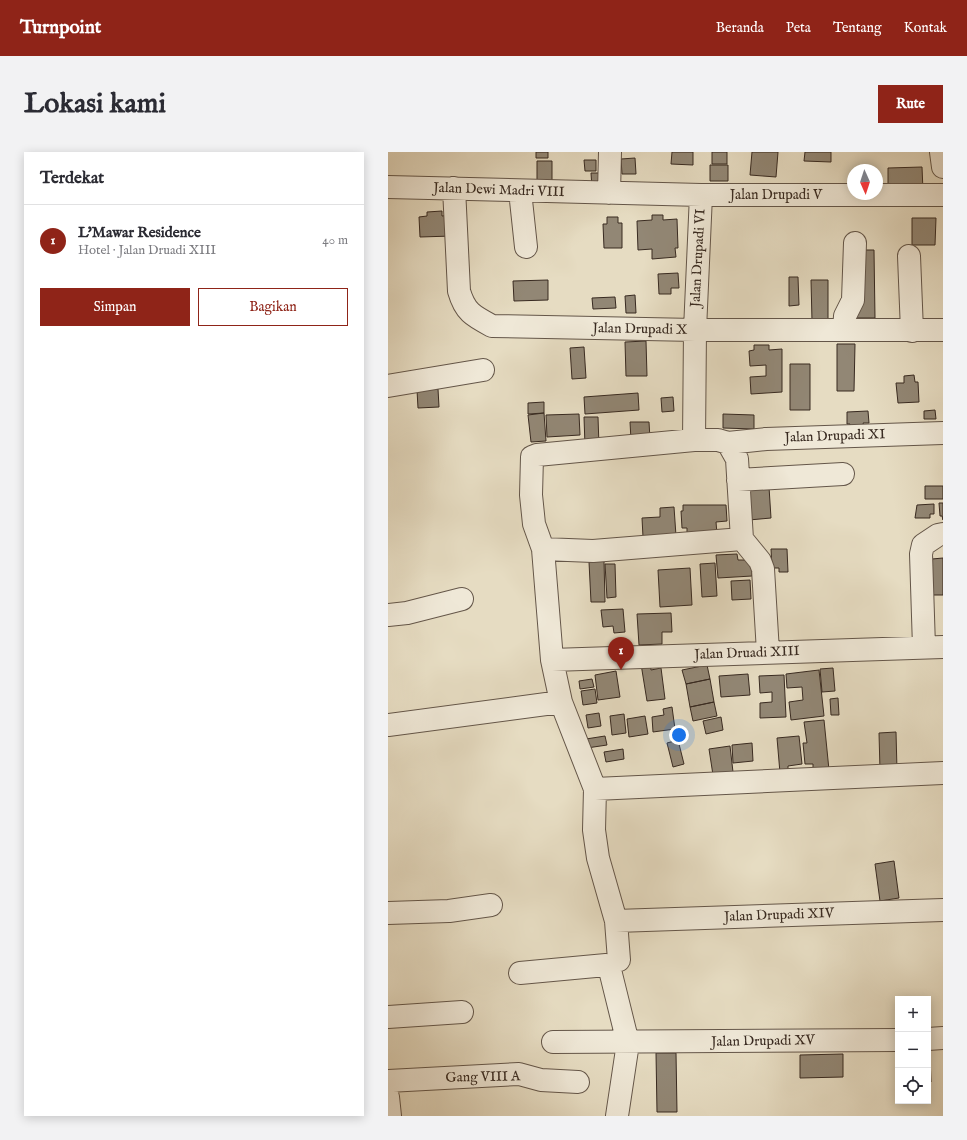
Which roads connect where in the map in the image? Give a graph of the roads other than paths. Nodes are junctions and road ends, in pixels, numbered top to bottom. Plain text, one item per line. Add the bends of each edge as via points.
1 (610, 152) edge
2 (941, 152) edge
3 (943, 167) edge
4 (388, 187) edge
5 (454, 188) junction
6 (520, 191) junction
7 (610, 193) junction
8 (701, 195) junction
9 (943, 196) edge
10 (855, 243) dead end
11 (526, 247) dead end
12 (908, 256) dead end
13 (695, 330) junction
14 (844, 330) junction
15 (943, 330) edge
16 (912, 331) junction
17 (483, 370) dead end
18 (388, 386) edge
19 (943, 432) edge
20 (694, 440) junction
21 (728, 443) junction
22 (843, 474) dead end
23 (738, 480) junction
24 (943, 534) edge
25 (742, 539) junction
26 (543, 549) junction
27 (462, 599) dead end
28 (388, 615) edge
29 (934, 647) edge
30 (768, 652) junction
31 (552, 660) junction
32 (561, 702) junction
33 (388, 725) edge
34 (943, 773) edge
35 (595, 789) junction
36 (491, 906) dead end
37 (943, 910) edge
38 (388, 913) edge
39 (616, 921) junction
40 (619, 960) dead end
41 (520, 973) dead end
42 (462, 1012) dead end
43 (388, 1017) edge
44 (943, 1038) edge
45 (931, 1039) edge
46 (895, 1040) edge
47 (553, 1042) dead end
48 (628, 1043) junction
49 (388, 1081) edge
50 (578, 1082) dead end
51 (388, 1097) edge
52 (390, 1116) edge
53 (616, 1116) edge

1 - 7 street
2 - 3 street
4 - 5 street, Jalan Dewi Madri VIII
5 - 6 street, Jalan Dewi Madri VIII
5 - 13 street, Jalan Drupadi X via 459,291 463,306 479,319 492,326
6 - 7 street, Jalan Dewi Madri VIII
6 - 11 street
7 - 8 street, Jalan Drupadi V
8 - 9 street, Jalan Drupadi V
8 - 13 street, Jalan Drupadi VI
10 - 14 street via 854,300 845,316
12 - 16 street
13 - 14 street, Jalan Drupadi X
13 - 20 street, Jalan Drupadi VI
14 - 16 street, Jalan Drupadi X
15 - 16 street, Jalan Drupadi X
17 - 18 street
19 - 21 street, Jalan Drupadi XI via 766,438
20 - 21 street, Jalan Drupadi XI via 718,440
20 - 26 street, Jalan Drupadi XI via 532,457 531,495 534,524
21 - 23 street via 736,459
22 - 23 street
23 - 25 street
24 - 29 street via 923,545 921,554
25 - 26 street via 593,551
25 - 30 street via 760,560 763,569
26 - 31 street
27 - 28 street via 407,613
29 - 30 street, Jalan Druadi XIII
30 - 31 street, Jalan Druadi XIII
31 - 32 street
32 - 33 street
32 - 35 street
34 - 35 street
35 - 39 street via 594,830 598,858
36 - 38 street via 450,911
37 - 39 street, Jalan Drupadi XIV
39 - 40 street
41 - 48 street via 609,966
42 - 43 street
44 - 45 street
46 - 48 street, Jalan Drupadi XV
47 - 48 street, Jalan Drupadi XV
48 - 53 street
49 - 50 street, Gang VIII A via 519,1074 541,1080
51 - 52 street

